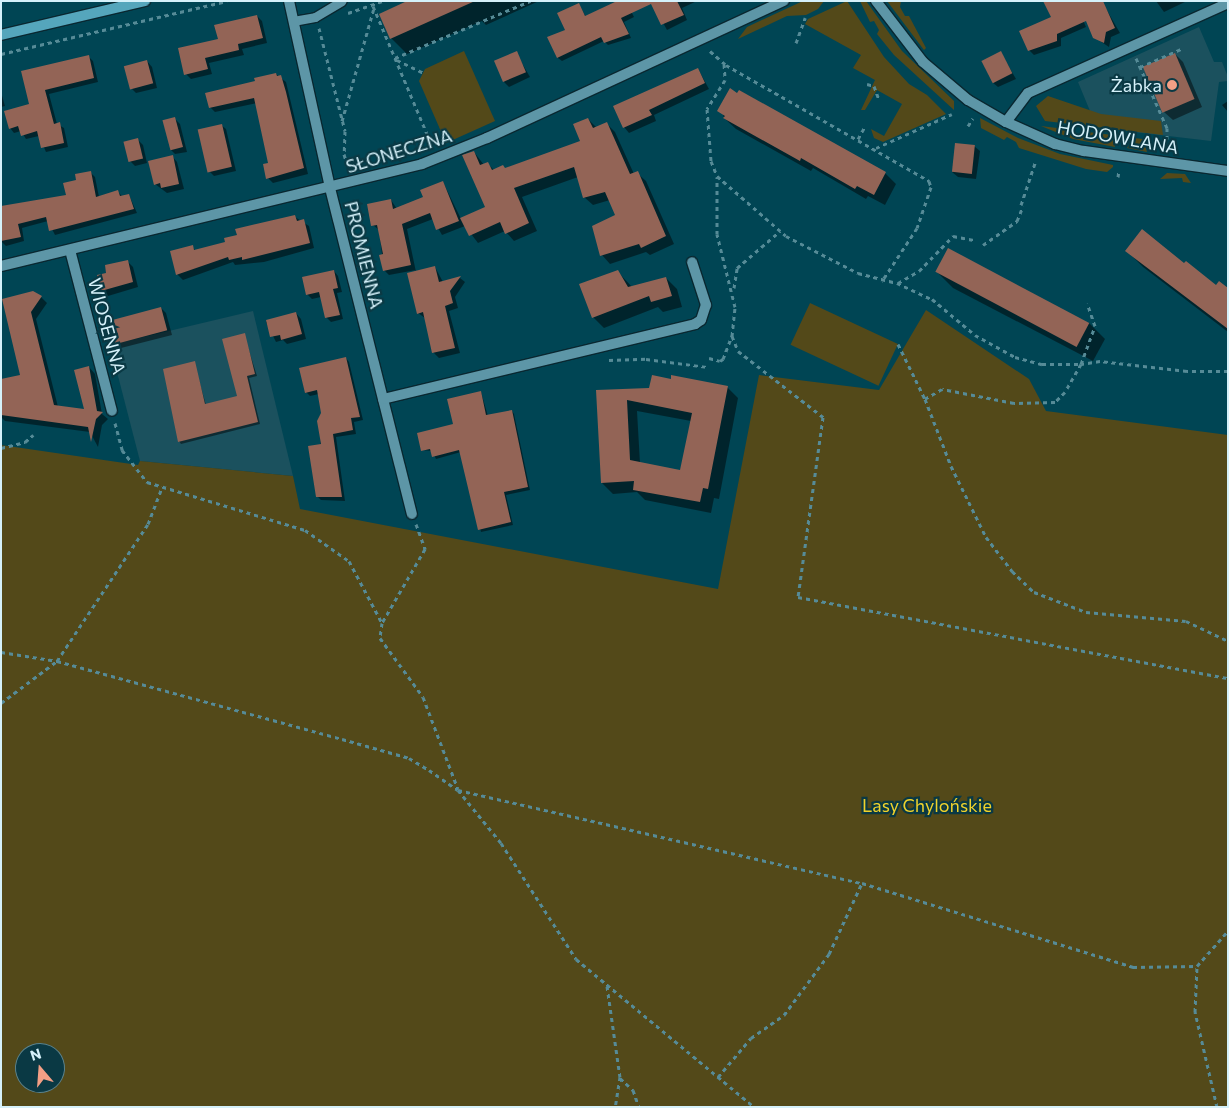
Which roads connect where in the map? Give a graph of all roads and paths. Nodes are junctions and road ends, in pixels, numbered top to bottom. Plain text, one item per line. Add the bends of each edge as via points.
1 (145, 1) edge
2 (227, 1) edge
3 (289, 1) edge
4 (342, 1) edge
5 (383, 1) edge
6 (530, 1) edge
7 (784, 1) edge
8 (876, 1) edge
9 (1228, 3) edge
10 (374, 8) junction
11 (805, 18) dead end
12 (293, 21) junction
13 (317, 23) dead end
14 (1, 35) edge
15 (796, 43) dead end
16 (1183, 48) dead end
17 (713, 53) dead end
18 (1, 54) edge
19 (396, 59) junction
20 (724, 64) junction
21 (424, 73) dead end
22 (867, 84) dead end
23 (879, 100) dead end
24 (952, 114) dead end
25 (342, 122) junction
26 (1006, 122) junction
27 (864, 128) dead end
28 (858, 139) junction
29 (1167, 139) dead end
30 (875, 149) junction
31 (437, 158) junction
32 (1036, 160) dead end
33 (1228, 171) edge
34 (717, 176) junction
35 (352, 183) junction
36 (330, 188) junction
37 (780, 231) junction
38 (974, 240) dead end
39 (983, 244) dead end
40 (70, 250) junction
41 (692, 262) dead end
42 (1, 266) edge
43 (882, 281) junction
44 (897, 283) junction
45 (734, 291) junction
46 (1087, 303) dead end
47 (732, 336) junction
48 (898, 344) dead end
49 (709, 358) dead end
50 (600, 361) dead end
51 (1081, 364) junction
52 (708, 367) dead end
53 (1228, 371) edge
54 (925, 398) junction
55 (384, 399) junction
56 (112, 411) joint
57 (33, 435) dead end
58 (1, 448) edge
59 (162, 487) junction
60 (412, 514) joint
61 (382, 623) junction
62 (1228, 641) edge
63 (1, 652) edge
64 (57, 661) junction
65 (1228, 678) edge
66 (1, 703) edge
67 (458, 790) junction
68 (862, 883) junction
69 (1228, 931) edge
70 (1197, 966) junction
71 (607, 985) junction
72 (620, 1077) junction
73 (718, 1078) junction
74 (615, 1107) edge
75 (639, 1107) edge
76 (754, 1107) edge
77 (1216, 1107) edge

1 - 14 main road
2 - 18 path
3 - 12 street, PROMIENNA
4 - 12 lane via 315,17
5 - 10 path
6 - 19 path
7 - 31 street, SŁONECZNA
8 - 26 street, HODOWLANA via 923,62 968,100
9 - 26 street via 1028,93
10 - 19 path
10 - 25 path
11 - 15 path
12 - 36 street, PROMIENNA
13 - 25 path
16 - 29 path via 1140,67 1167,128
17 - 20 path
19 - 21 path
19 - 31 path
20 - 28 path
20 - 34 path via 725,80 707,109 710,161
22 - 23 path via 874,86
24 - 30 path
25 - 35 path via 344,154
26 - 33 street, HODOWLANA via 1055,144 1084,151
27 - 28 path
28 - 30 path
30 - 43 path via 931,185 917,228
31 - 35 street, SŁONECZNA
32 - 39 path via 1017,221
34 - 37 path
34 - 45 path via 717,234 721,259
35 - 36 street, SŁONECZNA
36 - 40 street, SŁONECZNA
36 - 55 street, PROMIENNA
37 - 43 path via 820,256
37 - 45 path via 737,268
38 - 44 path via 953,236 919,271
40 - 42 street, SŁONECZNA
40 - 56 street, WIOSENNA
41 - 55 street via 706,305 701,320 695,324
43 - 44 path
44 - 51 path via 932,299 975,335 1016,357 1042,364
45 - 47 path
46 - 51 path via 1095,326
47 - 49 path via 720,362
47 - 65 path via 738,352 823,417 798,597
48 - 54 path
50 - 52 path via 646,359
51 - 53 path via 1100,361 1186,371
51 - 54 path via 1065,392 1055,402 1014,404 942,389
54 - 62 path via 951,466 986,537 1012,571 1034,592 1086,612 1186,621
55 - 60 street, PROMIENNA
56 - 59 path via 122,450 147,482
57 - 58 path via 25,442
59 - 61 path via 305,530 349,561
59 - 64 path via 148,524
60 - 61 path via 425,549
61 - 67 path via 380,638 423,697
63 - 64 path
64 - 66 path
64 - 67 path via 409,758
67 - 68 path
67 - 71 path via 501,843 576,959
68 - 70 path via 1133,967
68 - 73 path via 829,954 784,1015 751,1038
69 - 70 path
70 - 77 path via 1195,1012
71 - 72 path
71 - 73 path
72 - 74 path
72 - 75 path via 633,1090
73 - 76 path

